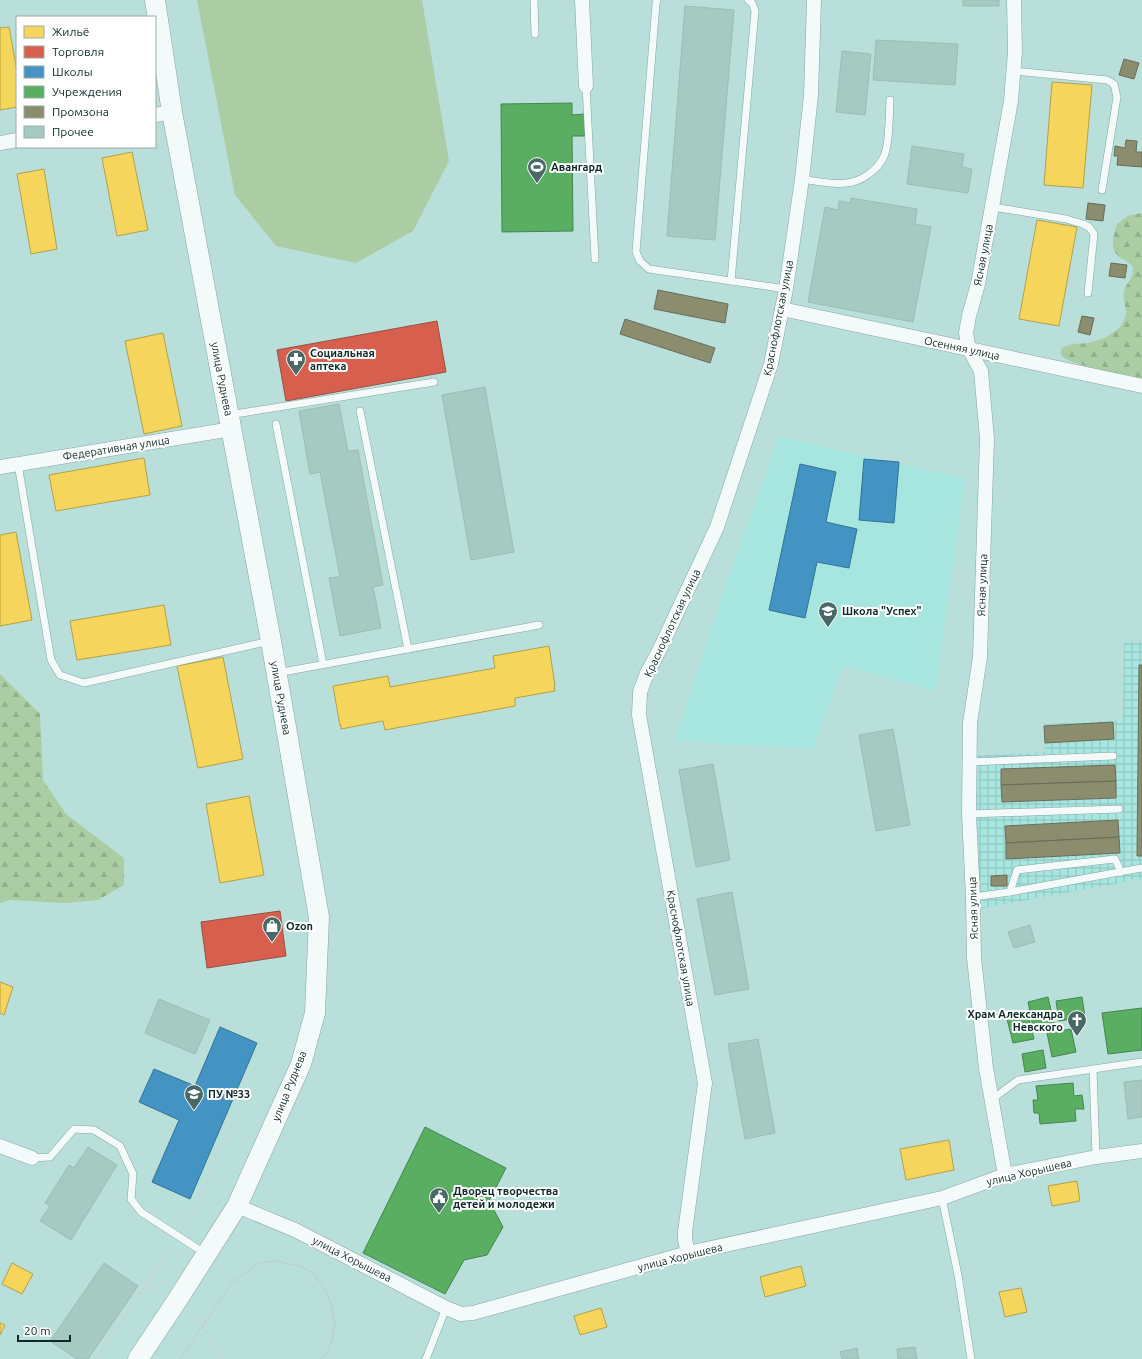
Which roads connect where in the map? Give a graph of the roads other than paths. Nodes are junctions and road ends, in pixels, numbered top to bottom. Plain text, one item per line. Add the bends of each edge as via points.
1 (154, 0) edge
2 (534, 0) edge
3 (582, 0) edge
4 (657, 0) edge
5 (748, 0) edge
6 (814, 0) edge
7 (1014, 0) edge
8 (155, 16) edge
9 (156, 25) edge
10 (535, 34) dead end
11 (1013, 71) junction
12 (586, 86) joint
13 (890, 100) dead end
14 (163, 114) edge
15 (16, 140) edge
16 (0, 143) edge
17 (802, 179) junction
18 (1102, 190) dead end
19 (992, 207) junction
20 (595, 259) dead end
21 (731, 281) junction
22 (786, 289) junction
23 (1088, 293) dead end
24 (782, 309) junction
25 (969, 349) junction
26 (434, 382) dead end
27 (1142, 386) edge
28 (360, 411) dead end
29 (230, 422) junction
30 (276, 424) dead end
31 (18, 464) junction
32 (0, 467) edge
33 (539, 625) dead end
34 (272, 641) junction
35 (408, 649) junction
36 (323, 664) junction
37 (277, 673) junction
38 (1113, 756) dead end
39 (969, 762) junction
40 (1119, 809) dead end
41 (969, 814) junction
42 (1142, 868) edge
43 (1121, 872) junction
44 (1010, 892) junction
45 (973, 897) junction
46 (1142, 1062) edge
47 (1093, 1069) junction
48 (991, 1100) junction
49 (0, 1146) edge
50 (1142, 1151) edge
51 (1096, 1157) junction
52 (32, 1158) joint
53 (1005, 1175) junction
54 (942, 1198) junction
55 (237, 1206) junction
56 (688, 1253) junction
57 (207, 1254) junction
58 (446, 1308) junction
59 (138, 1359) edge
60 (426, 1359) edge
61 (972, 1359) edge

1 - 8 main road, улица Руднева
2 - 10 lane
3 - 12 street
4 - 21 lane via 636,252 640,261 649,269
5 - 21 lane via 755,11
6 - 17 street, Краснофлотская улица via 811,95
7 - 11 street, Ясная улица
9 - 14 main road, улица Руднева
11 - 18 lane via 1107,80 1114,84 1117,97
11 - 19 street, Ясная улица via 1011,101
12 - 20 lane
13 - 17 lane via 888,138 884,155 877,166 862,179 846,183
14 - 29 main road, улица Руднева
15 - 16 street
17 - 22 street, Краснофлотская улица
19 - 23 lane via 1066,219 1088,227 1094,234
19 - 25 street, Ясная улица via 966,333
21 - 22 lane
22 - 24 street, Краснофлотская улица
24 - 25 street, Осенняя улица
24 - 56 street, Краснофлотская улица via 771,364 717,527 640,692 639,715 705,1083 685,1232
25 - 27 street, Осенняя улица
25 - 39 street, Ясная улица via 981,371 987,439 980,657 970,723
26 - 29 lane
28 - 35 lane
29 - 31 street, Федеративная улица
29 - 34 main road, улица Руднева
30 - 36 lane
31 - 32 street, Федеративная улица
31 - 34 lane via 52,660 60,675 84,683
33 - 35 lane
34 - 37 main road, улица Руднева
35 - 36 lane
36 - 37 lane
37 - 55 main road, улица Руднева via 319,917 315,1013 301,1064
38 - 39 lane
39 - 41 street, Ясная улица
40 - 41 lane
41 - 45 street, Ясная улица
42 - 43 lane
43 - 44 lane
43 - 44 lane via 1115,859 1017,870
44 - 45 lane
45 - 48 street, Ясная улица via 974,958
46 - 47 lane
47 - 48 lane via 1018,1080
47 - 51 lane
48 - 53 street, Ясная улица
49 - 52 street
50 - 51 street, улица Хорышева
51 - 53 street, улица Хорышева
52 - 57 lane via 50,1158 74,1129 94,1130 120,1146 133,1174 131,1199 141,1212
53 - 54 street, улица Хорышева
54 - 56 street, улица Хорышева
54 - 61 lane
55 - 57 main road, улица Руднева
55 - 58 street, улица Хорышева via 295,1230
56 - 58 street, улица Хорышева via 473,1313 461,1314
57 - 59 main road, улица Руднева
58 - 60 lane

